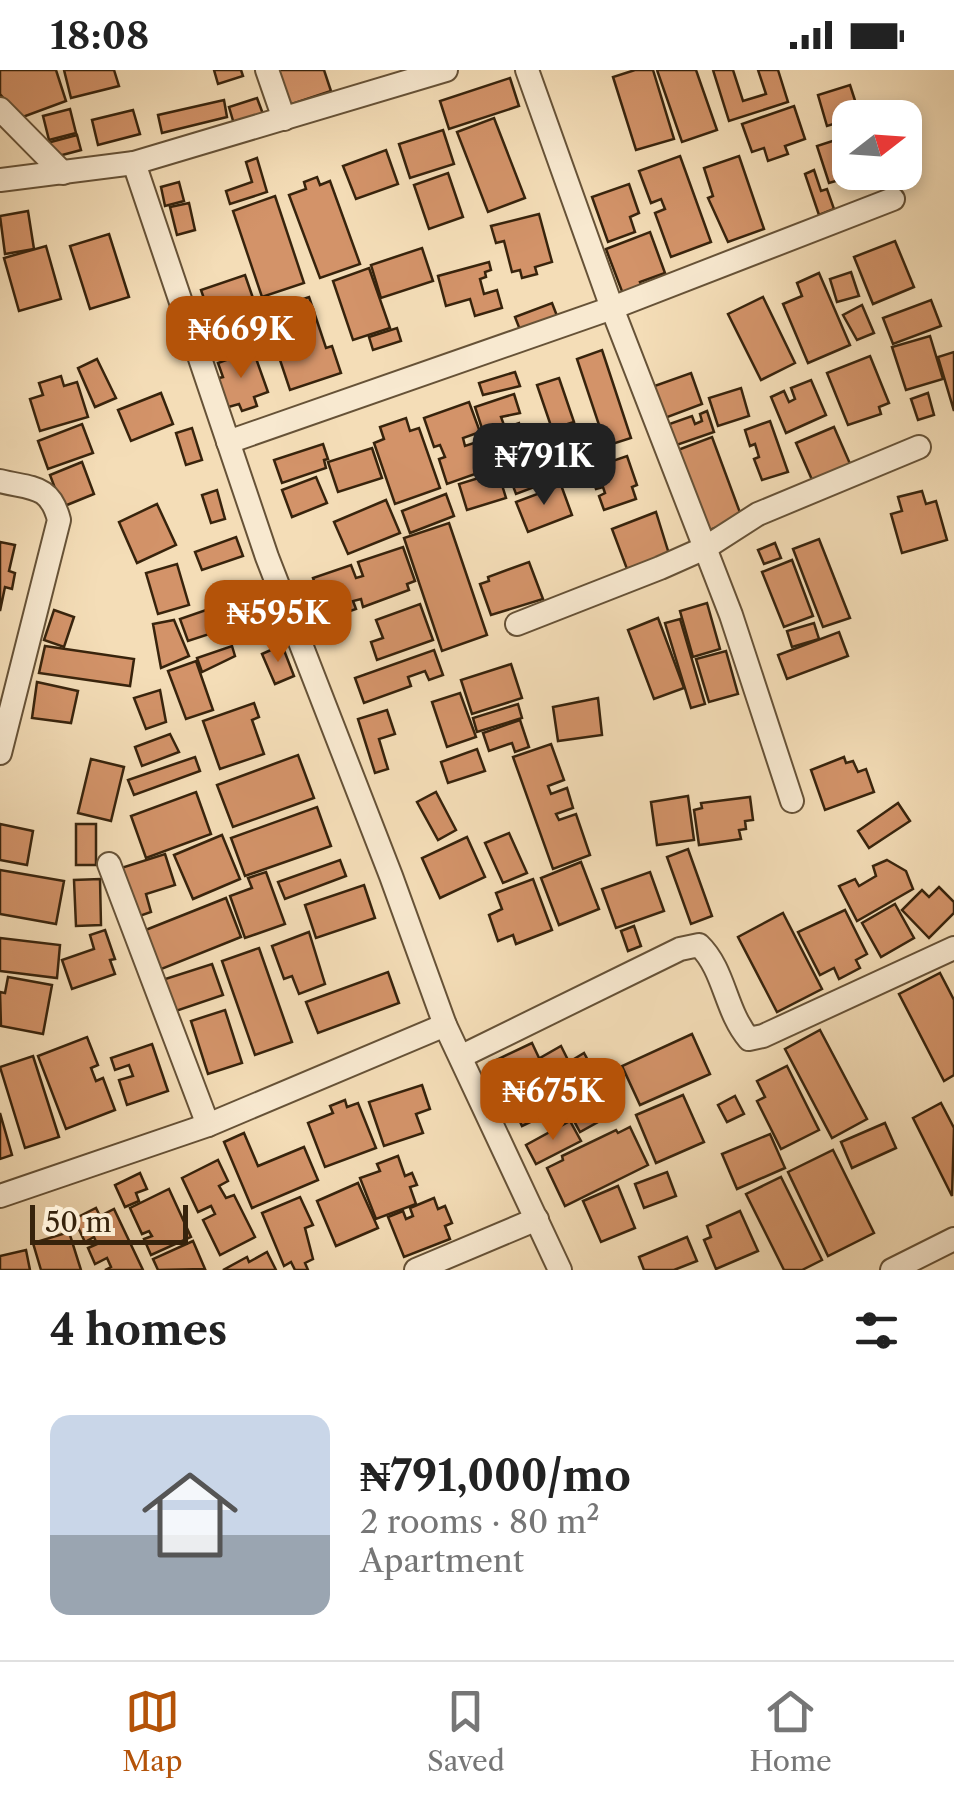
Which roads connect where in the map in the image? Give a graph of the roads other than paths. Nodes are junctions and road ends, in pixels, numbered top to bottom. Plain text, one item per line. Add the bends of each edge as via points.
1 (267, 70) edge
2 (446, 70) edge
3 (527, 70) edge
4 (0, 109) edge
5 (284, 119) junction
6 (134, 163) junction
7 (64, 173) junction
8 (0, 180) edge
9 (894, 199) dead end
10 (612, 308) junction
11 (228, 442) junction
12 (919, 447) dead end
13 (0, 481) edge
14 (705, 548) junction
15 (517, 624) dead end
16 (0, 753) edge
17 (792, 801) dead end
18 (109, 864) dead end
19 (954, 948) edge
20 (445, 1025) junction
21 (462, 1056) junction
22 (208, 1125) junction
23 (0, 1196) edge
24 (536, 1219) junction
25 (954, 1239) edge
26 (416, 1270) edge
27 (560, 1270) edge
28 (892, 1270) edge

1 - 5 street
2 - 5 street
3 - 10 street
4 - 7 street
5 - 6 street
6 - 7 street
6 - 11 street
7 - 8 street
9 - 10 street
10 - 11 street
10 - 14 street
11 - 20 street
12 - 14 street via 758,514
13 - 16 street via 44,490 59,520
14 - 15 street
14 - 17 street
18 - 22 street
19 - 21 street via 749,1038 711,956 698,946 680,949
20 - 21 street
20 - 22 street
21 - 24 street
22 - 23 street
24 - 26 street
24 - 27 street
25 - 28 street

